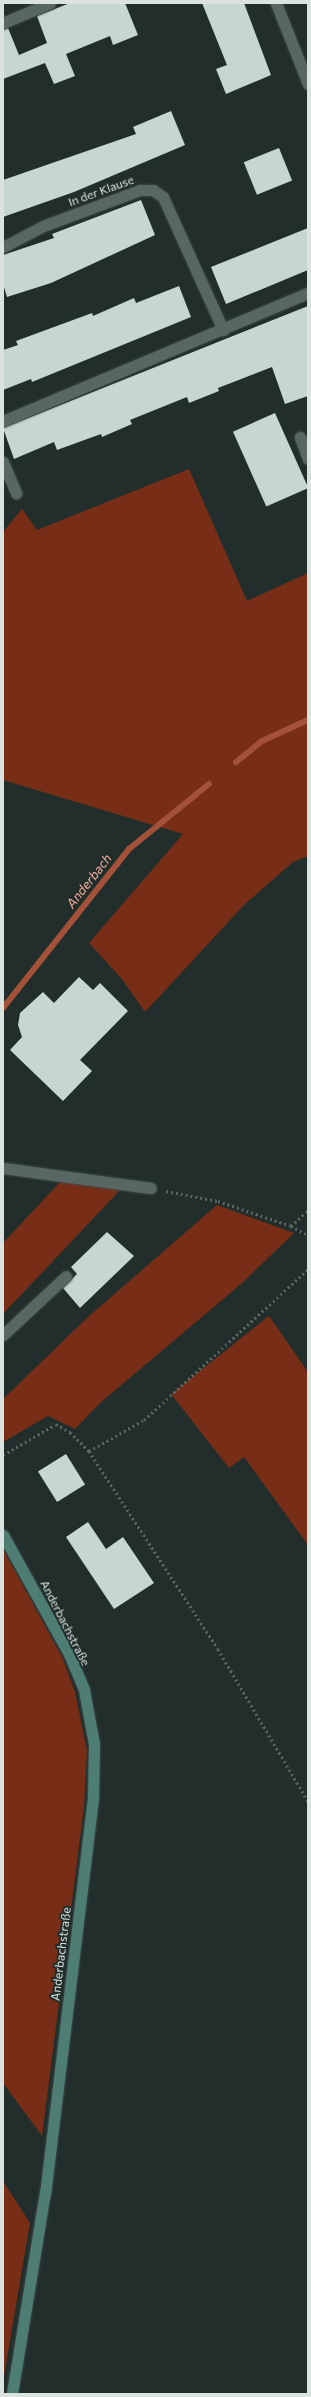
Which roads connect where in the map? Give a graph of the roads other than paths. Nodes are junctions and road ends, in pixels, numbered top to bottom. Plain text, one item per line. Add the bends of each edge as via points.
1 (50, 3) edge
2 (276, 3) edge
3 (3, 23) edge
4 (308, 84) edge
5 (3, 247) edge
6 (308, 293) edge
7 (224, 330) junction
8 (3, 421) edge
9 (300, 437) dead end
10 (306, 447) edge
11 (308, 459) edge
12 (3, 462) edge
13 (16, 493) dead end
14 (3, 1168) edge
15 (151, 1188) road end
16 (66, 1276) dead end
17 (3, 1335) edge
18 (3, 1535) edge
19 (12, 2394) edge

1 - 3 street
2 - 4 street
5 - 7 street, In der Klause via 44,226 140,190 153,190 164,197
6 - 7 street
7 - 8 street
9 - 10 street
10 - 11 street
12 - 13 street
14 - 15 street
16 - 17 street
18 - 19 main road, Anderbachstraße via 69,1654 84,1690 94,1744 93,1798 47,2177

